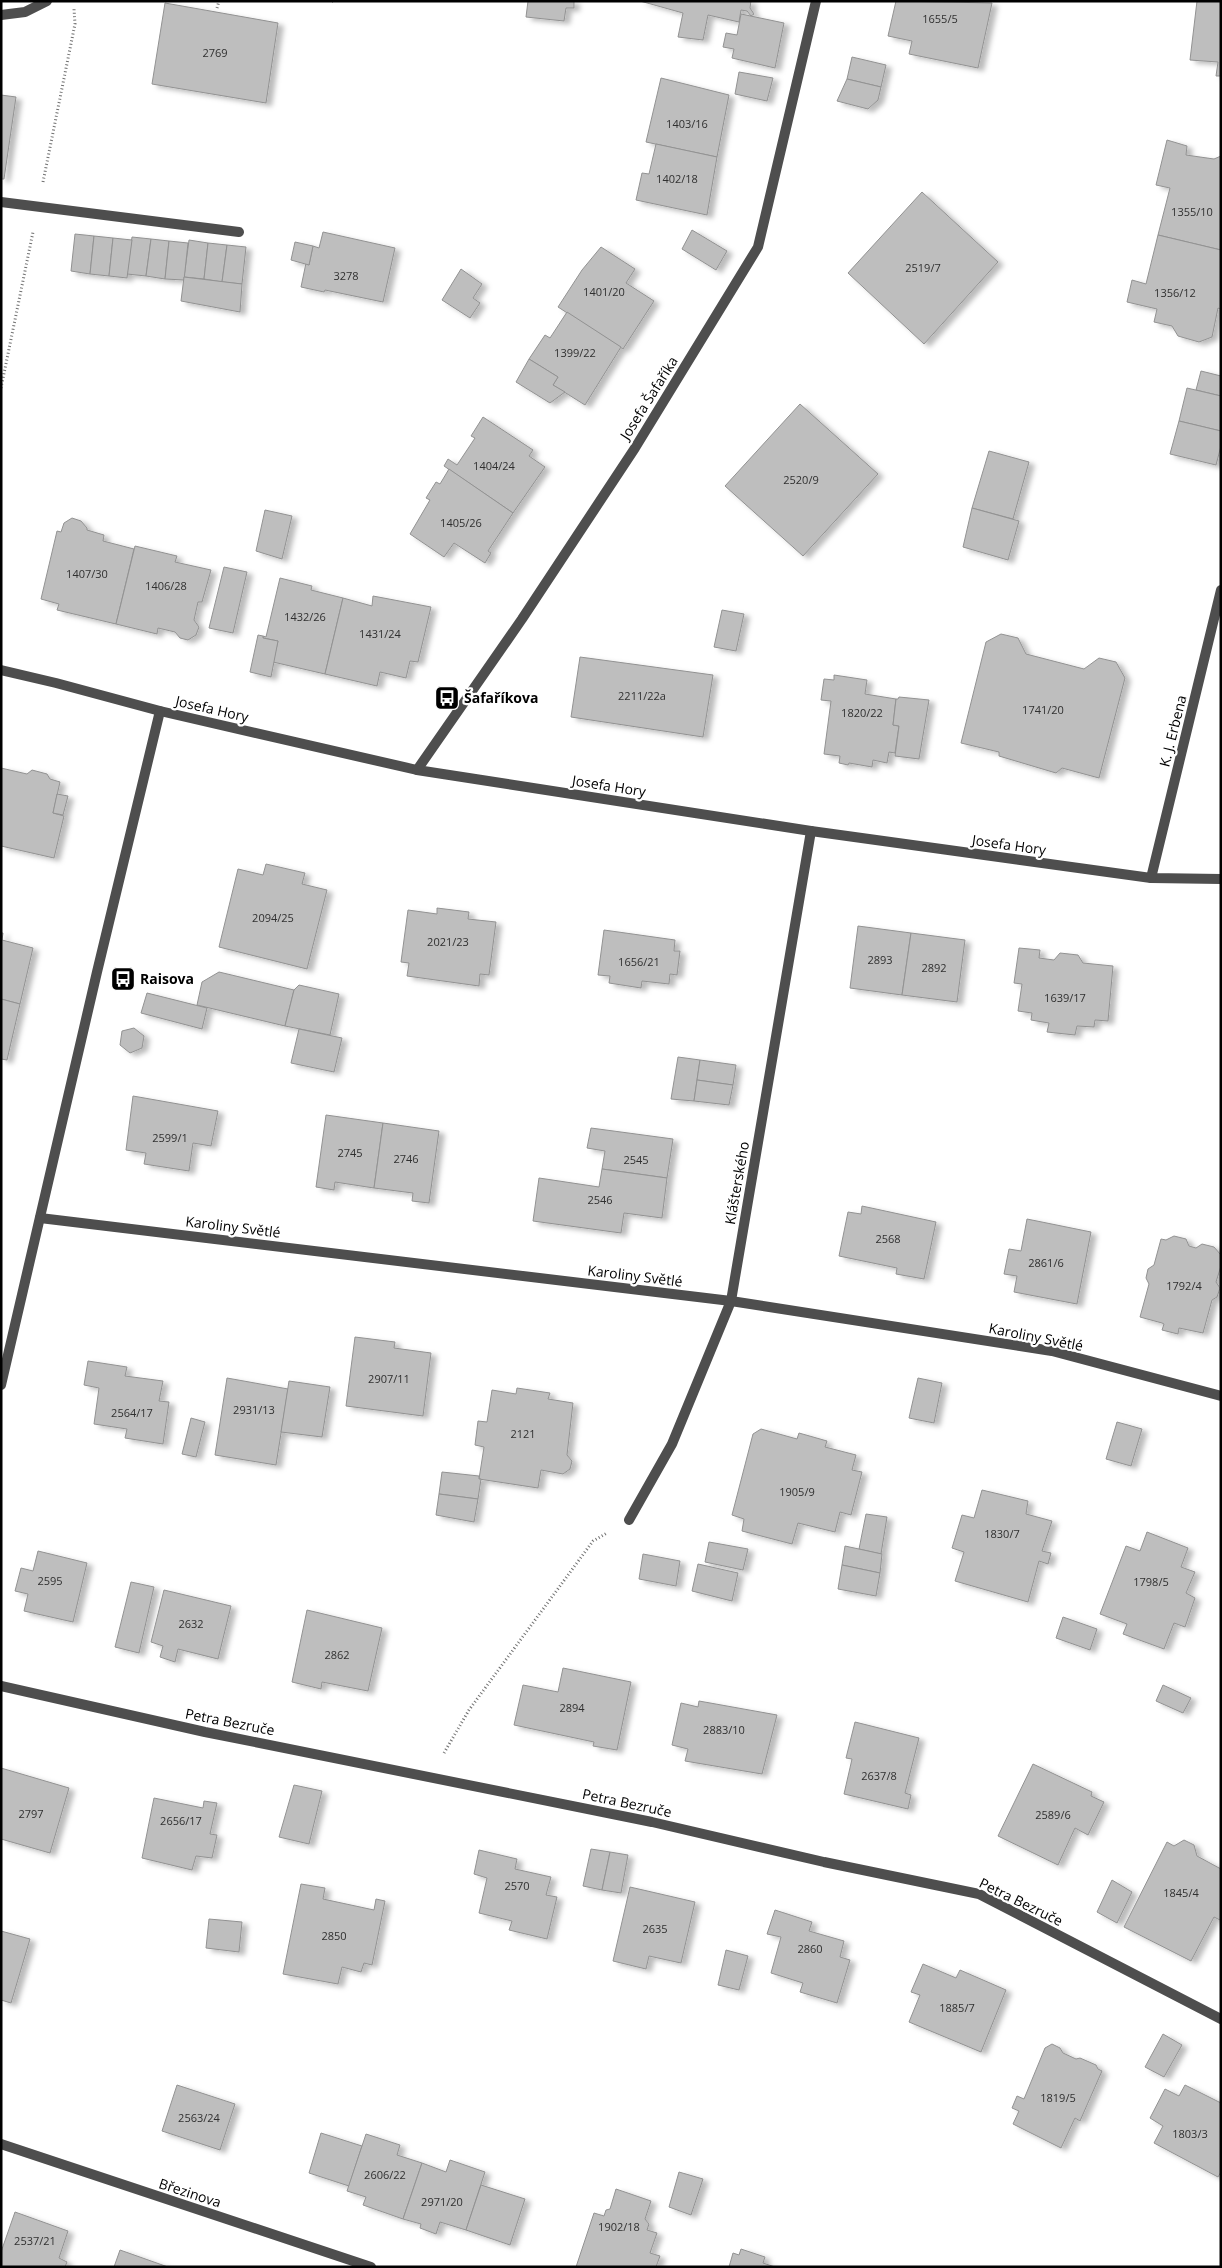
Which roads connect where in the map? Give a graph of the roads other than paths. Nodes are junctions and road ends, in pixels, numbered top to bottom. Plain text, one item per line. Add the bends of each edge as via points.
1 (47, 1) edge
2 (816, 1) edge
3 (1, 15) edge
4 (1, 202) edge
5 (239, 232) dead end
6 (1221, 590) edge
7 (1, 670) edge
8 (160, 711) junction
9 (417, 770) junction
10 (811, 831) junction
11 (1152, 878) junction
12 (1221, 879) edge
13 (40, 1218) junction
14 (731, 1301) junction
15 (1, 1385) edge
16 (1221, 1396) edge
17 (629, 1520) road end
18 (1, 1686) edge
19 (1221, 2020) edge
20 (1, 2144) edge
21 (370, 2267) edge

1 - 3 street via 25,12
2 - 9 street, Josefa Šafaříka via 758,247 634,448 522,619
4 - 5 street
6 - 11 street, K. J. Erbena
7 - 8 street, Josefa Hory
8 - 9 street, Josefa Hory
8 - 13 street
9 - 10 street, Josefa Hory
10 - 11 street, Josefa Hory
10 - 14 street, Klášterského
11 - 12 street, Josefa Hory
13 - 14 street, Karoliny Světlé
13 - 15 street
14 - 16 street, Karoliny Světlé via 1052,1351
14 - 17 street, Klášterského via 672,1444
18 - 19 street, Petra Bezruče via 205,1732 652,1822 979,1894
20 - 21 street, Březinova

